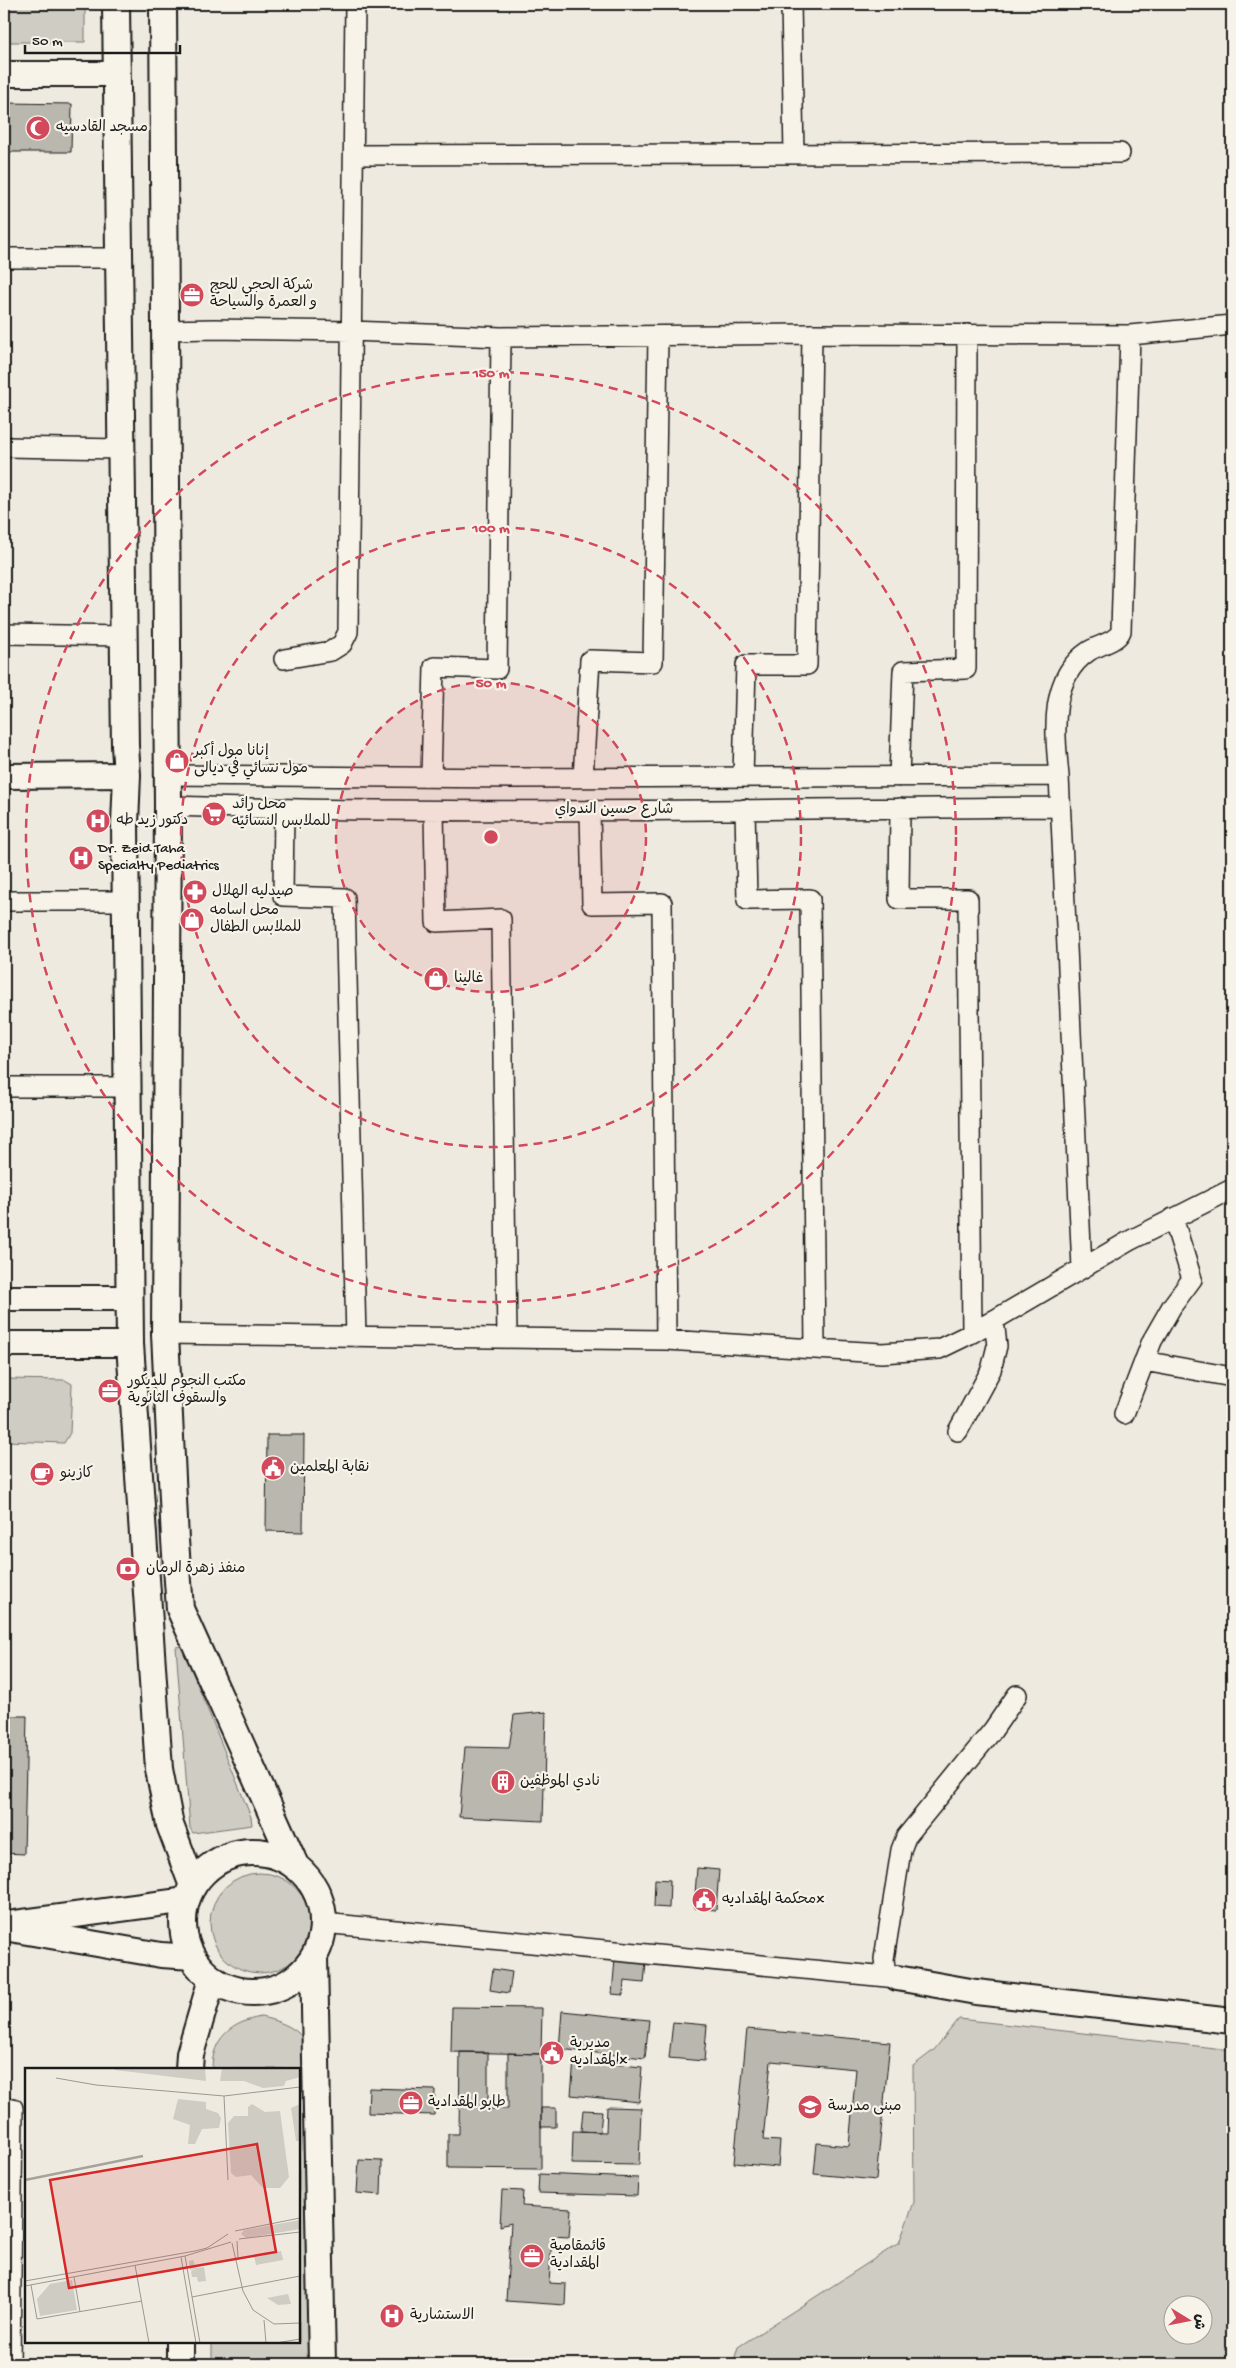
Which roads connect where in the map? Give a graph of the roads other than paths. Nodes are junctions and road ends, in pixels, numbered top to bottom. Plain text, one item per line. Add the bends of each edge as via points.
1 (116, 4) edge
2 (163, 4) edge
3 (355, 4) edge
4 (792, 4) edge
5 (4, 74) edge
6 (117, 74) junction
7 (1120, 153) dead end
8 (794, 154) junction
9 (354, 155) junction
10 (4, 258) edge
11 (120, 258) junction
12 (1232, 325) edge
13 (166, 330) junction
14 (352, 331) junction
15 (812, 334) junction
16 (967, 334) junction
17 (1130, 335) junction
18 (658, 336) junction
19 (501, 337) junction
20 (4, 448) edge
21 (122, 448) junction
22 (4, 634) edge
23 (124, 636) junction
24 (284, 659) dead end
25 (127, 775) junction
26 (168, 775) junction
27 (4, 776) edge
28 (1059, 776) junction
29 (431, 777) junction
30 (743, 777) junction
31 (899, 777) junction
32 (583, 778) junction
33 (168, 806) junction
34 (1059, 807) junction
35 (900, 808) junction
36 (745, 809) junction
37 (284, 810) junction
38 (434, 810) junction
39 (590, 810) junction
40 (4, 901) edge
41 (127, 901) junction
42 (4, 1087) edge
43 (126, 1087) junction
44 (1232, 1189) edge
45 (1173, 1218) junction
46 (1082, 1268) junction
47 (4, 1298) edge
48 (129, 1298) junction
49 (994, 1320) junction
50 (972, 1333) junction
51 (165, 1334) junction
52 (356, 1337) junction
53 (507, 1337) junction
54 (666, 1340) junction
55 (4, 1344) edge
56 (130, 1344) junction
57 (815, 1348) junction
58 (1144, 1361) junction
59 (1232, 1377) edge
60 (1124, 1414) dead end
61 (958, 1431) dead end
62 (1016, 1695) dead end
63 (295, 1865) junction
64 (190, 1893) junction
65 (323, 1923) junction
66 (4, 1927) edge
67 (192, 1957) junction
68 (314, 1958) junction
69 (891, 1977) junction
70 (212, 1979) junction
71 (1232, 2021) edge
72 (189, 2068) edge
73 (4, 2108) edge
74 (180, 2343) edge
75 (10, 2364) edge
76 (180, 2364) edge
77 (322, 2364) edge

1 - 6 main road
2 - 13 main road
3 - 9 street
4 - 8 street
5 - 6 street
6 - 11 main road
7 - 8 street
8 - 9 street
9 - 14 street
10 - 11 street
11 - 21 main road
12 - 17 street
13 - 14 street
13 - 26 main road
14 - 19 street
14 - 24 street via 348,632 342,644 331,651
15 - 16 street
15 - 18 street
15 - 30 street via 806,665 746,665
16 - 17 street
16 - 31 street via 966,669 903,671
17 - 28 street via 1121,631 1117,638 1078,660 1061,688 1055,732
18 - 19 street
18 - 32 street via 653,662 590,660
19 - 29 street via 497,669 434,667
20 - 21 street
21 - 23 main road
22 - 23 street
23 - 25 main road
25 - 27 street
25 - 41 main road
26 - 29 street
26 - 33 main road
28 - 31 street
28 - 34 street
29 - 32 street
30 - 31 street
30 - 32 street
33 - 37 street, شارع حسين الندواي
33 - 51 main road
34 - 35 street, شارع حسين الندواي
34 - 46 street
35 - 36 street, شارع حسين الندواي
35 - 50 street via 899,898 968,899
36 - 39 street, شارع حسين الندواي
36 - 57 street via 747,900 810,898
37 - 38 street, شارع حسين الندواي
37 - 52 street via 283,896 345,898
38 - 39 street, شارع حسين الندواي
38 - 53 street via 436,922 501,920
39 - 54 street via 592,904 662,903
40 - 41 street
41 - 43 main road
42 - 43 street
43 - 48 main road
44 - 45 street
45 - 46 street
45 - 58 street via 1192,1278 1172,1306
46 - 49 street
47 - 48 street
48 - 56 main road
49 - 50 street
49 - 61 street via 997,1346 991,1370
50 - 57 street via 939,1349 882,1353
51 - 52 street
51 - 63 main road via 180,1609
52 - 53 street
53 - 54 street
54 - 57 street
55 - 56 street
56 - 64 main road via 159,1769 170,1825
58 - 59 street
58 - 60 street
62 - 69 street via 981,1745 906,1837 901,1850 884,1959
63 - 64 main road via 268,1853 240,1853 213,1865
63 - 65 main road via 314,1887
64 - 66 street
64 - 67 main road via 184,1929
65 - 68 main road
65 - 69 street
66 - 67 street via 161,1955
67 - 70 main road
68 - 70 main road via 294,1979 268,1991 238,1990
68 - 77 main road
69 - 71 street via 976,1992
70 - 72 main road via 190,2054
73 - 75 street via 13,2108
74 - 76 main road

